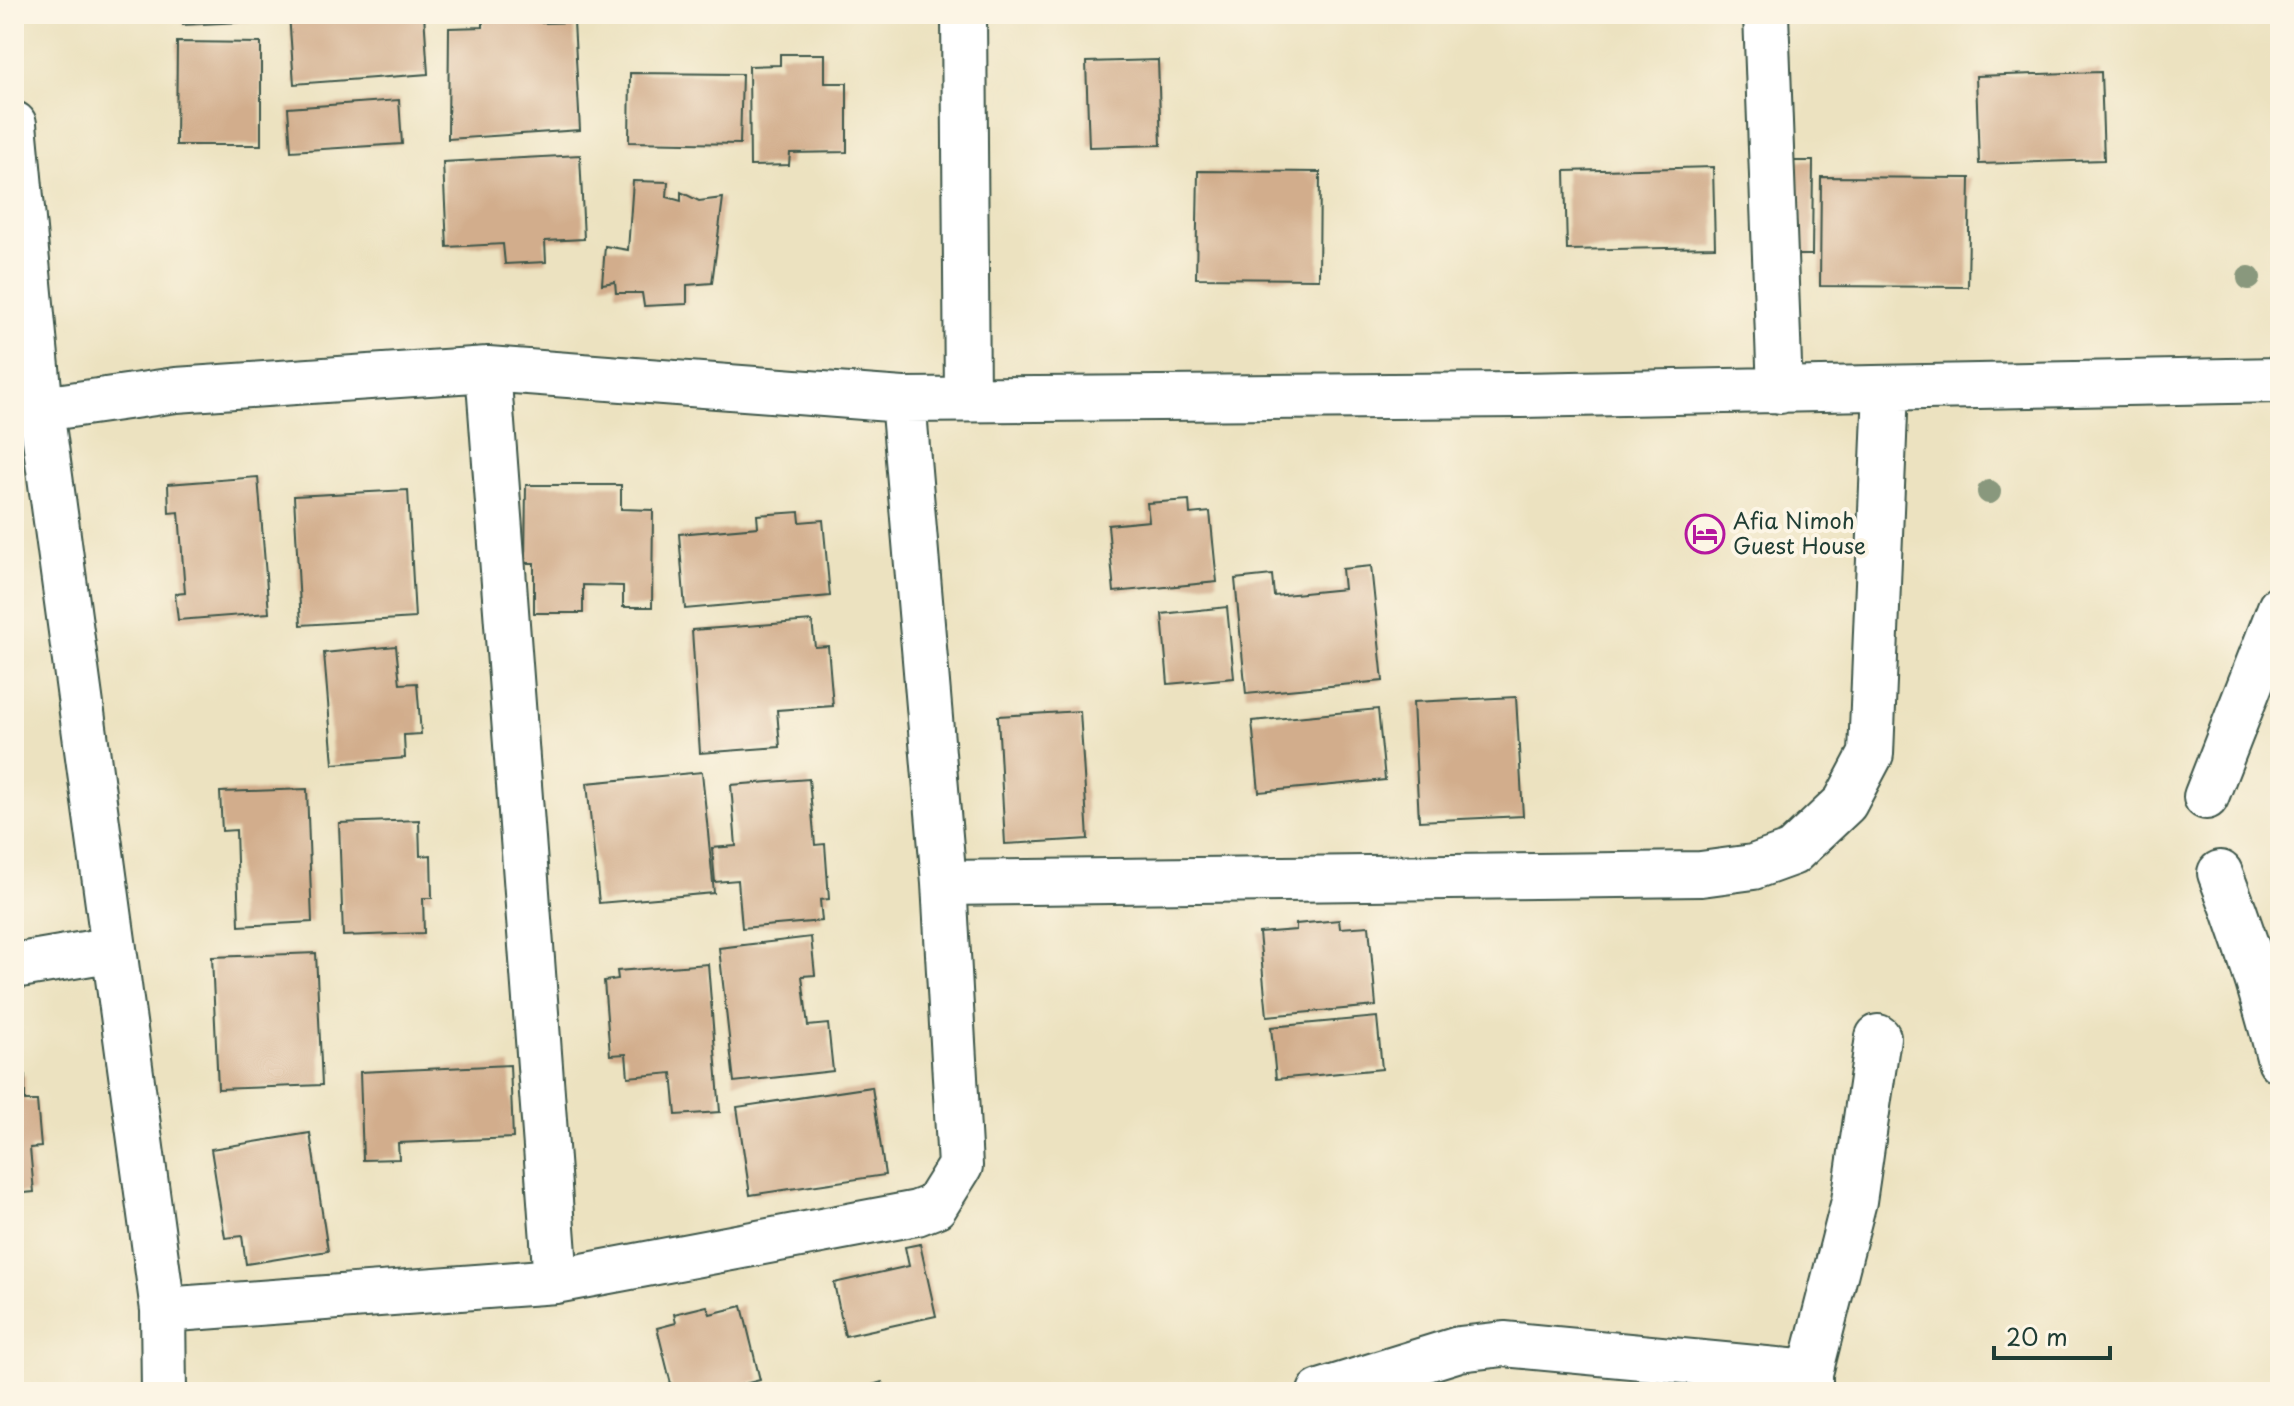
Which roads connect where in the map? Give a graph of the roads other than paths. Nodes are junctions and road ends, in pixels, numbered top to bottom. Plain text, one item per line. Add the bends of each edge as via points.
1 (964, 14) edge
2 (1766, 14) edge
3 (14, 124) edge
4 (488, 369) junction
5 (2280, 380) edge
6 (1886, 389) junction
7 (1780, 391) junction
8 (967, 398) junction
9 (903, 400) junction
10 (28, 412) edge
11 (2280, 608) edge
12 (2206, 797) dead end
13 (2220, 873) dead end
14 (944, 883) junction
15 (114, 949) junction
16 (14, 966) edge
17 (1878, 1037) dead end
18 (2280, 1061) edge
19 (556, 1281) junction
20 (163, 1310) junction
21 (1810, 1383) edge
22 (164, 1392) edge
23 (1320, 1392) edge

1 - 8 street
2 - 7 street
3 - 10 street
4 - 9 street
4 - 10 street via 176,390
4 - 19 street
5 - 6 street
6 - 7 street
6 - 14 street via 1871,754 1845,803 1792,853 1753,867 1701,874
7 - 8 street
8 - 9 street
9 - 14 street
10 - 15 street
11 - 12 street
13 - 18 street
14 - 19 street via 960,1166 935,1206
15 - 16 street
15 - 20 street
17 - 21 street via 1854,1201
19 - 20 street
20 - 22 street
21 - 23 street via 1504,1344 1459,1349

